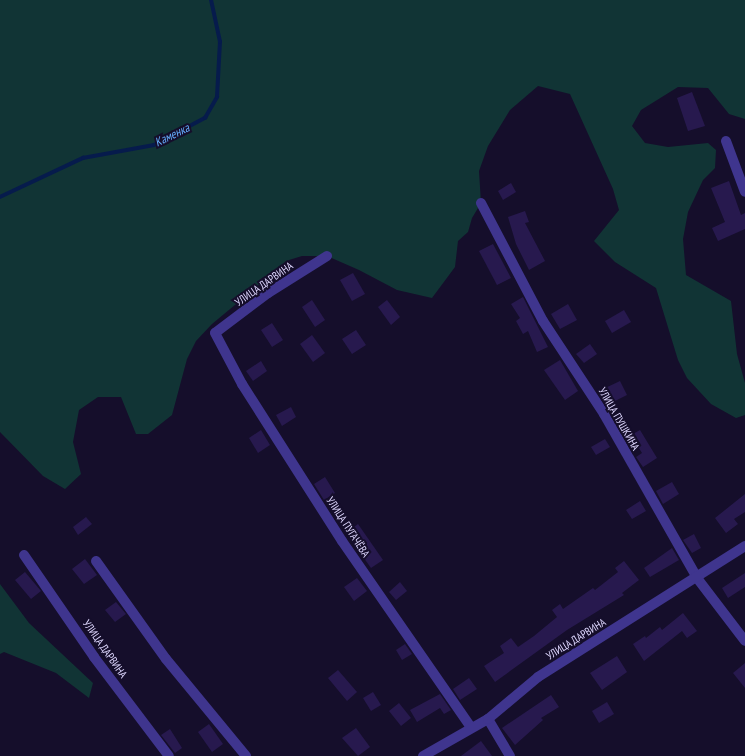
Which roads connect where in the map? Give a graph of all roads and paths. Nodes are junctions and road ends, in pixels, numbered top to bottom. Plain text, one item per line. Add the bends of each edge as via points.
1 (726, 141) dead end
2 (745, 192) edge
3 (481, 203) dead end
4 (327, 256) dead end
5 (215, 333) joint
6 (745, 546) edge
7 (24, 555) dead end
8 (96, 561) dead end
9 (697, 578) junction
10 (745, 641) edge
11 (488, 719) junction
12 (471, 727) junction
13 (168, 756) edge
14 (246, 756) edge
15 (423, 756) edge
16 (510, 756) edge

1 - 2 street
3 - 9 street, УЛИЦА ПУШКИНА via 543,321 604,414
4 - 5 street, УЛИЦА ДАРВИНА via 268,294
5 - 12 street, УЛИЦА ПУГАЧЁВА via 242,384 342,541
6 - 9 street, УЛИЦА ДАРВИНА
7 - 13 street, УЛИЦА ДАРВИНА via 94,657
8 - 14 street via 166,659
9 - 10 street, УЛИЦА ПУШКИНА
9 - 11 street, УЛИЦА ДАРВИНА via 538,677
11 - 12 street, УЛИЦА ДАРВИНА
11 - 16 street
12 - 15 street, УЛИЦА ДАРВИНА

